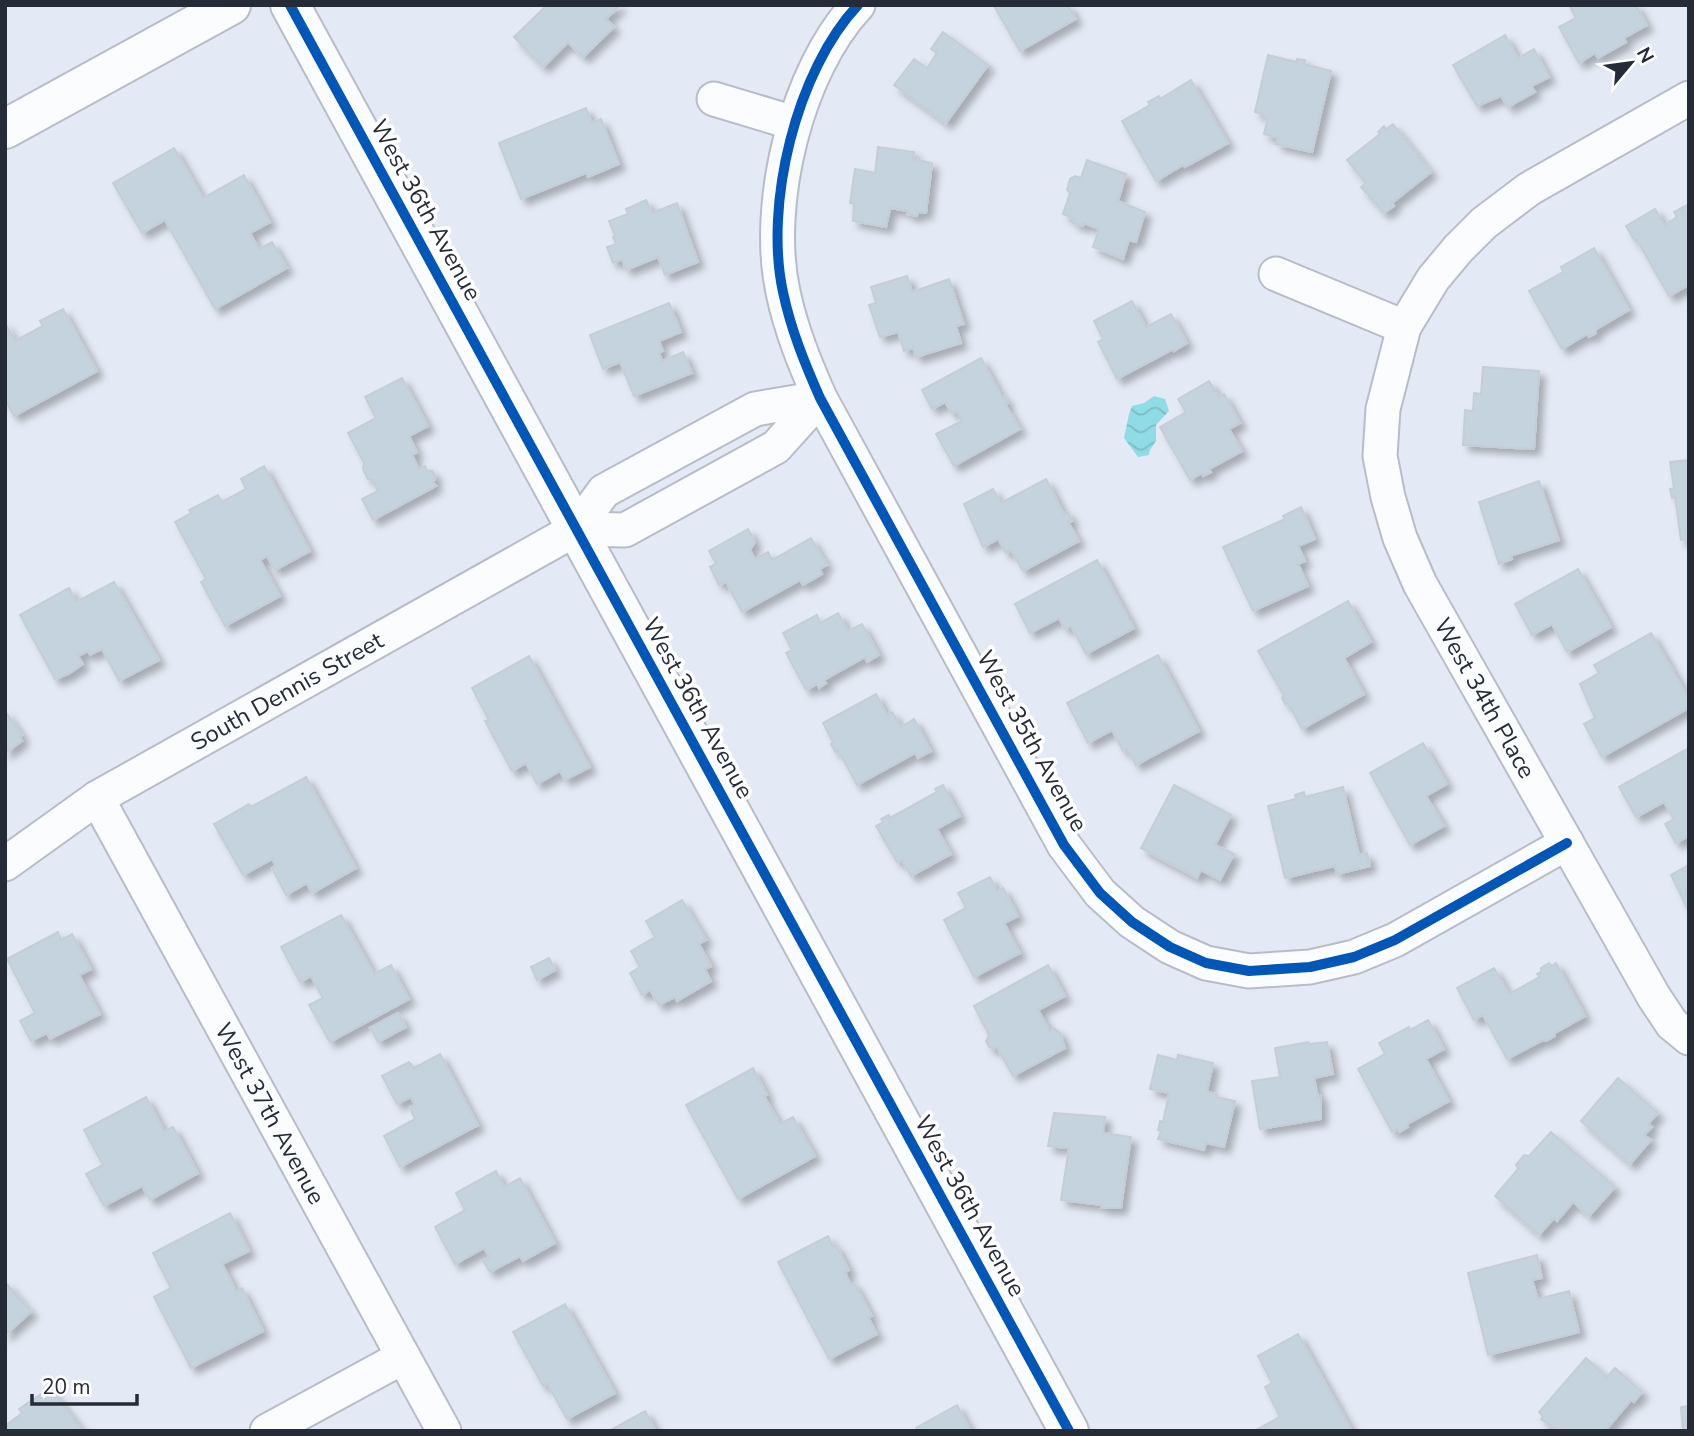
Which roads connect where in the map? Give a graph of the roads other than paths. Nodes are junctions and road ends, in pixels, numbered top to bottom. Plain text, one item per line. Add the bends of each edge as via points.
1 (231, 5) edge
2 (290, 5) edge
3 (859, 5) edge
4 (1689, 98) edge
5 (713, 99) dead end
6 (794, 123) junction
7 (5, 129) edge
8 (1276, 275) dead end
9 (1404, 327) junction
10 (820, 398) junction
11 (576, 529) junction
12 (97, 798) junction
13 (1567, 843) junction
14 (5, 864) edge
15 (1689, 1038) edge
16 (403, 1357) junction
17 (267, 1431) edge
18 (444, 1431) edge
19 (1069, 1431) edge

1 - 7 street
2 - 11 street, West 36th Avenue
3 - 6 street via 817,67
4 - 9 street, West 34th Place via 1529,189 1484,223 1433,279
5 - 6 street
6 - 10 street, West 35th Avenue via 777,232 782,290 800,353
8 - 9 street
9 - 13 street, West 34th Place via 1382,409 1380,456 1400,538 1420,584
10 - 11 street, South Dennis Street via 755,409 604,491
10 - 11 street via 776,447 625,530
10 - 13 street, West 35th Avenue via 1064,845 1100,893 1170,947 1206,963 1249,971 1310,967 1354,957 1395,940
11 - 12 street, South Dennis Street
11 - 19 street, West 36th Avenue
12 - 14 street, South Dennis Street
12 - 16 street, West 37th Avenue
13 - 15 street, West 34th Place via 1654,998 1672,1024
16 - 17 street
16 - 18 street, West 37th Avenue

